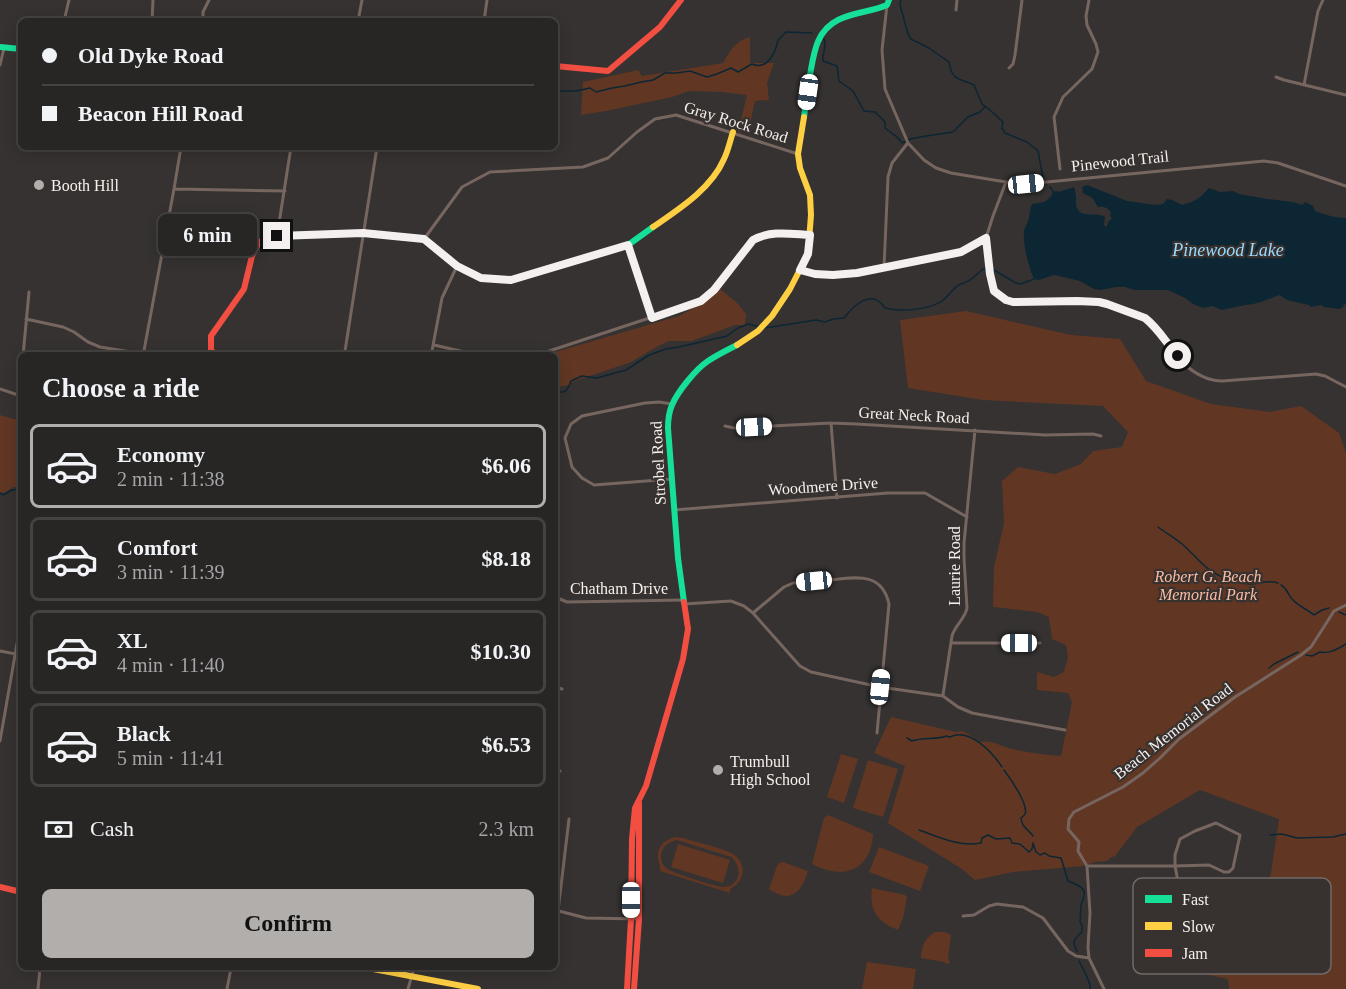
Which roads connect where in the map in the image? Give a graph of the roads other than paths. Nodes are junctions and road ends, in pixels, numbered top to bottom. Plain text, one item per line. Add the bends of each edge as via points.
1 (69, 0) edge
2 (153, 0) edge
3 (209, 0) edge
4 (362, 0) edge
5 (488, 0) edge
6 (681, 0) edge
7 (957, 0) edge
8 (1022, 0) edge
9 (1089, 0) edge
10 (1323, 0) edge
11 (888, 2) edge
12 (956, 10) dead end
13 (65, 18) edge
14 (152, 18) edge
15 (203, 18) edge
16 (359, 18) edge
17 (485, 18) edge
18 (2, 47) edge
19 (18, 49) edge
20 (0, 65) edge
21 (558, 66) edge
22 (1009, 69) dead end
23 (1275, 77) dead end
24 (1304, 85) junction
25 (1346, 94) edge
26 (733, 132) junction
27 (907, 141) junction
28 (180, 150) edge
29 (291, 150) edge
30 (377, 150) edge
31 (798, 154) junction
32 (1060, 169) dead end
33 (1006, 182) junction
34 (1346, 186) edge
35 (174, 189) junction
36 (285, 190) junction
37 (363, 233) junction
38 (810, 235) junction
39 (277, 236) junction
40 (986, 238) junction
41 (424, 239) junction
42 (628, 245) junction
43 (457, 266) junction
44 (884, 268) junction
45 (800, 270) junction
46 (29, 292) dead end
47 (652, 318) junction
48 (26, 319) junction
49 (433, 345) junction
50 (23, 352) edge
51 (125, 352) edge
52 (144, 352) edge
53 (212, 352) edge
54 (345, 352) edge
55 (432, 352) edge
56 (464, 352) edge
57 (546, 352) edge
58 (1346, 387) edge
59 (0, 389) edge
60 (18, 394) edge
61 (672, 404) junction
62 (831, 423) junction
63 (725, 426) dead end
64 (975, 430) junction
65 (1101, 436) dead end
66 (672, 479) junction
67 (837, 498) junction
68 (674, 510) junction
69 (967, 518) junction
70 (558, 598) edge
71 (684, 602) junction
72 (1346, 605) edge
73 (753, 613) junction
74 (18, 637) edge
75 (951, 643) junction
76 (1040, 643) dead end
77 (0, 651) edge
78 (15, 653) junction
79 (18, 654) edge
80 (880, 687) junction
81 (558, 688) edge
82 (562, 689) dead end
83 (943, 696) junction
84 (1065, 730) dead end
85 (877, 733) dead end
86 (0, 741) edge
87 (569, 819) dead end
88 (635, 839) junction
89 (1087, 866) junction
90 (1175, 866) junction
91 (1177, 878) edge
92 (0, 887) edge
93 (18, 891) edge
94 (558, 896) edge
95 (558, 911) edge
96 (963, 916) dead end
97 (631, 919) junction
98 (639, 919) junction
99 (1089, 958) junction
100 (40, 970) edge
101 (231, 970) edge
102 (378, 970) edge
103 (413, 970) edge
104 (411, 977) junction
105 (38, 989) edge
106 (226, 989) edge
107 (408, 989) edge
108 (478, 989) edge
109 (627, 989) edge
110 (634, 989) edge
111 (1104, 989) edge

1 - 13 street
2 - 14 street
3 - 15 street
4 - 16 street
5 - 17 street
6 - 21 street via 660,27 608,71
7 - 12 street
8 - 22 street via 1015,56
9 - 32 street via 1087,25 1098,52 1092,69 1063,97 1054,117
10 - 24 street
11 - 27 street, Pinewood Trail via 882,50 885,89
11 - 31 street, Strobel Road via 835,20 822,32 814,51
18 - 19 street
18 - 20 street
23 - 24 street
24 - 25 street
26 - 31 street, Gray Rock Road
26 - 41 street, Gray Rock Road via 676,115 655,119 608,158 583,167 490,172 462,187
26 - 42 street via 718,171 692,200
27 - 33 street, Pinewood Trail via 936,168
27 - 44 street via 888,177
28 - 35 street
29 - 36 street
30 - 37 street
31 - 38 street, Strobel Road via 810,195
33 - 34 street, Pinewood Trail via 1026,184 1264,160
33 - 40 street
35 - 36 street
35 - 52 street
36 - 39 street
37 - 39 street
37 - 41 street
37 - 54 street
38 - 45 street, Strobel Road via 808,254
38 - 47 street via 761,235 701,301
39 - 53 street via 259,242 244,289 210,336
40 - 44 street via 961,252
40 - 58 street via 994,291 1006,300 1099,302 1145,318 1185,365 1207,379 1316,374
41 - 43 street
42 - 43 street via 511,280 481,278
42 - 47 street
43 - 49 street via 442,298
44 - 45 street via 833,275
45 - 61 street, Strobel Road via 758,331 703,364
46 - 48 street
47 - 57 street
48 - 50 street
48 - 51 street via 63,327 100,348
49 - 55 street
49 - 56 street
59 - 60 street
61 - 66 street, Strobel Road via 668,428
61 - 66 street via 645,403 582,416 571,424 565,438 572,467 594,485
62 - 63 street, Great Neck Road
62 - 64 street, Great Neck Road
62 - 67 street
64 - 65 street, Great Neck Road
64 - 69 street, Laurie Road
66 - 68 street, Strobel Road
67 - 68 street, Woodmere Drive
67 - 69 street, Woodmere Drive via 925,493
68 - 71 street, Strobel Road
69 - 75 street, Laurie Road via 967,608
70 - 71 street, Chatham Drive via 567,602
71 - 73 street, Chatham Drive via 731,601
71 - 88 street, Strobel Road via 688,629 683,659 639,802
72 - 89 street, Beach Memorial Road via 1334,611 1311,647 1301,655 1227,703 1130,782 1074,812 1068,829 1079,842 1078,851
73 - 80 street via 800,666 811,672
73 - 80 street via 793,583 856,577 878,583 889,604
74 - 78 street
75 - 76 street
75 - 83 street, Laurie Road
77 - 78 street
78 - 79 street
78 - 86 street
80 - 83 street
80 - 85 street
81 - 82 street
83 - 84 street via 972,713
87 - 94 street
88 - 97 street, Strobel Road
88 - 98 street, Strobel Road
89 - 90 street
89 - 99 street
90 - 90 street via 1209,866 1229,872 1240,835 1216,823 1184,836 1176,847
90 - 91 street
92 - 93 street
95 - 97 street via 586,918
96 - 99 street via 997,904 1023,906 1043,918 1068,951
97 - 98 street
97 - 109 street, Strobel Road
98 - 110 street, Strobel Road
99 - 111 street
100 - 105 street
101 - 106 street
102 - 104 street
103 - 104 street
104 - 107 street
104 - 108 street

